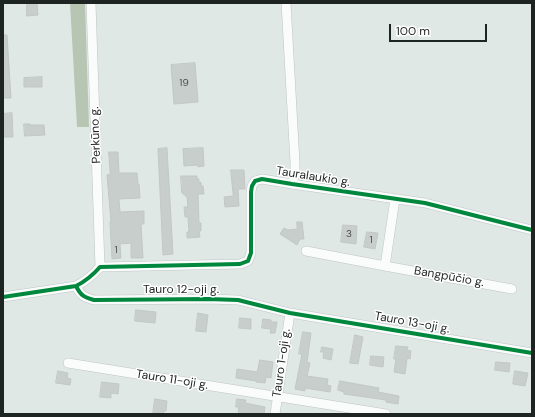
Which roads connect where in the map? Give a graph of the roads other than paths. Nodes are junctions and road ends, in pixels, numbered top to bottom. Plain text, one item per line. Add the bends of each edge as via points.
1 (91, 3) edge
2 (286, 3) edge
3 (292, 184) junction
4 (395, 199) junction
5 (532, 230) edge
6 (306, 251) dead end
7 (100, 266) junction
8 (385, 266) junction
9 (76, 286) junction
10 (512, 289) dead end
11 (3, 297) edge
12 (290, 312) junction
13 (532, 353) edge
14 (68, 363) dead end
15 (277, 397) junction
16 (275, 414) edge
17 (386, 414) edge

1 - 7 street, Perkūno g.
2 - 3 street via 295,163
3 - 4 street, Tauralaukio g.
3 - 7 street, Tauralaukio g. via 262,179 255,181 252,186 252,242 248,261 240,264
4 - 5 street, Tauralaukio g. via 425,203
4 - 8 street
6 - 8 street, Bangpūčio g.
7 - 9 street via 86,281
8 - 10 street, Bangpūčio g.
9 - 11 street
9 - 12 street, Tauro 12-oji g. via 80,294 94,300 238,300
12 - 13 street, Tauro 13-oji g.
12 - 15 street, Tauro 1-oji g.
14 - 15 street, Tauro 11-oji g.
15 - 16 street, Tauro 1-oji g.
15 - 17 street, Tauro 11-oji g.

